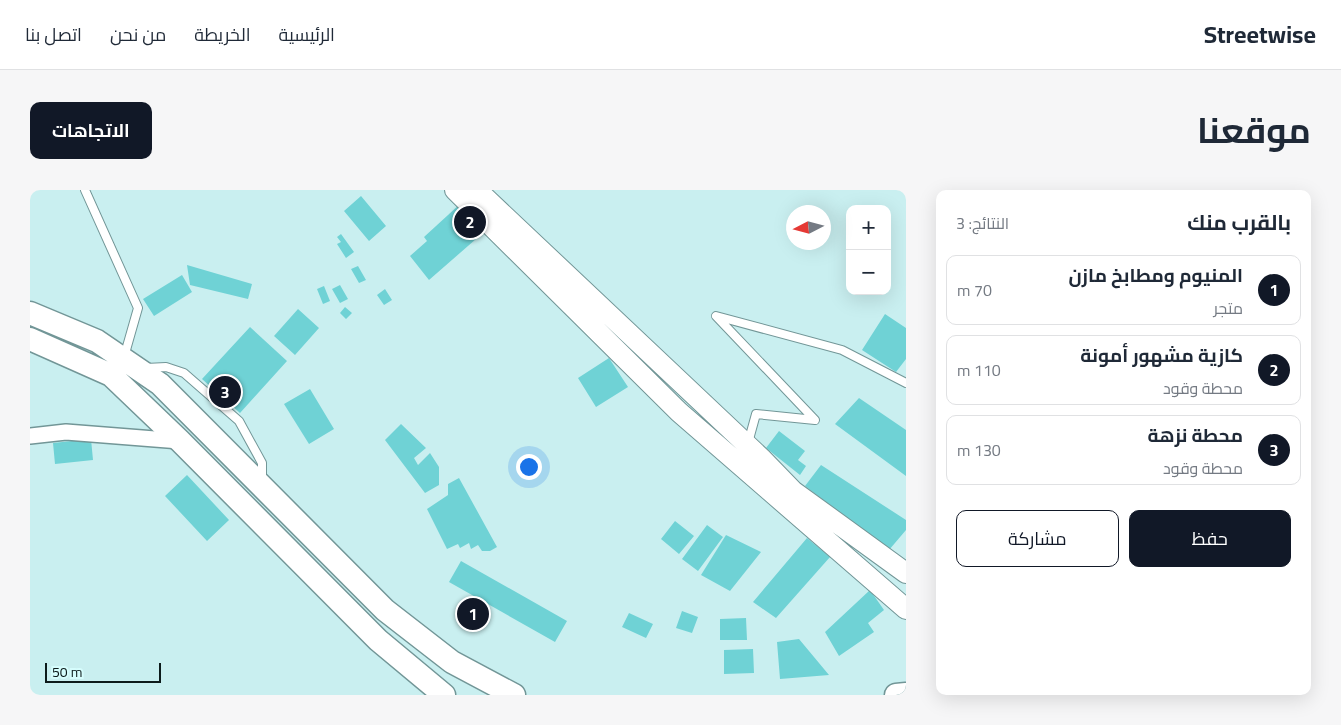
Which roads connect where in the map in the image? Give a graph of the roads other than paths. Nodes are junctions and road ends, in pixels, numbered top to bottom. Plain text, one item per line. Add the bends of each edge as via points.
1 (85, 190) edge
2 (455, 190) edge
3 (477, 190) edge
4 (30, 313) edge
5 (30, 339) edge
6 (130, 364) junction
7 (906, 383) edge
8 (30, 436) edge
9 (180, 441) junction
10 (748, 446) junction
11 (262, 486) junction
12 (906, 573) edge
13 (906, 609) edge
14 (906, 694) edge
15 (444, 695) edge
16 (514, 695) edge
17 (896, 695) edge

1 - 6 lane via 138,308
2 - 13 main road via 679,412
3 - 10 main road
4 - 6 main road via 96,341
5 - 9 main road via 111,375
6 - 11 main road via 160,384
6 - 11 lane via 166,367 184,373 239,421 262,463
7 - 10 lane via 842,350 716,316 815,420 756,414
8 - 9 street via 66,432
9 - 15 main road via 378,640
10 - 12 main road via 793,491
11 - 16 main road via 386,610 452,662
14 - 17 main road

